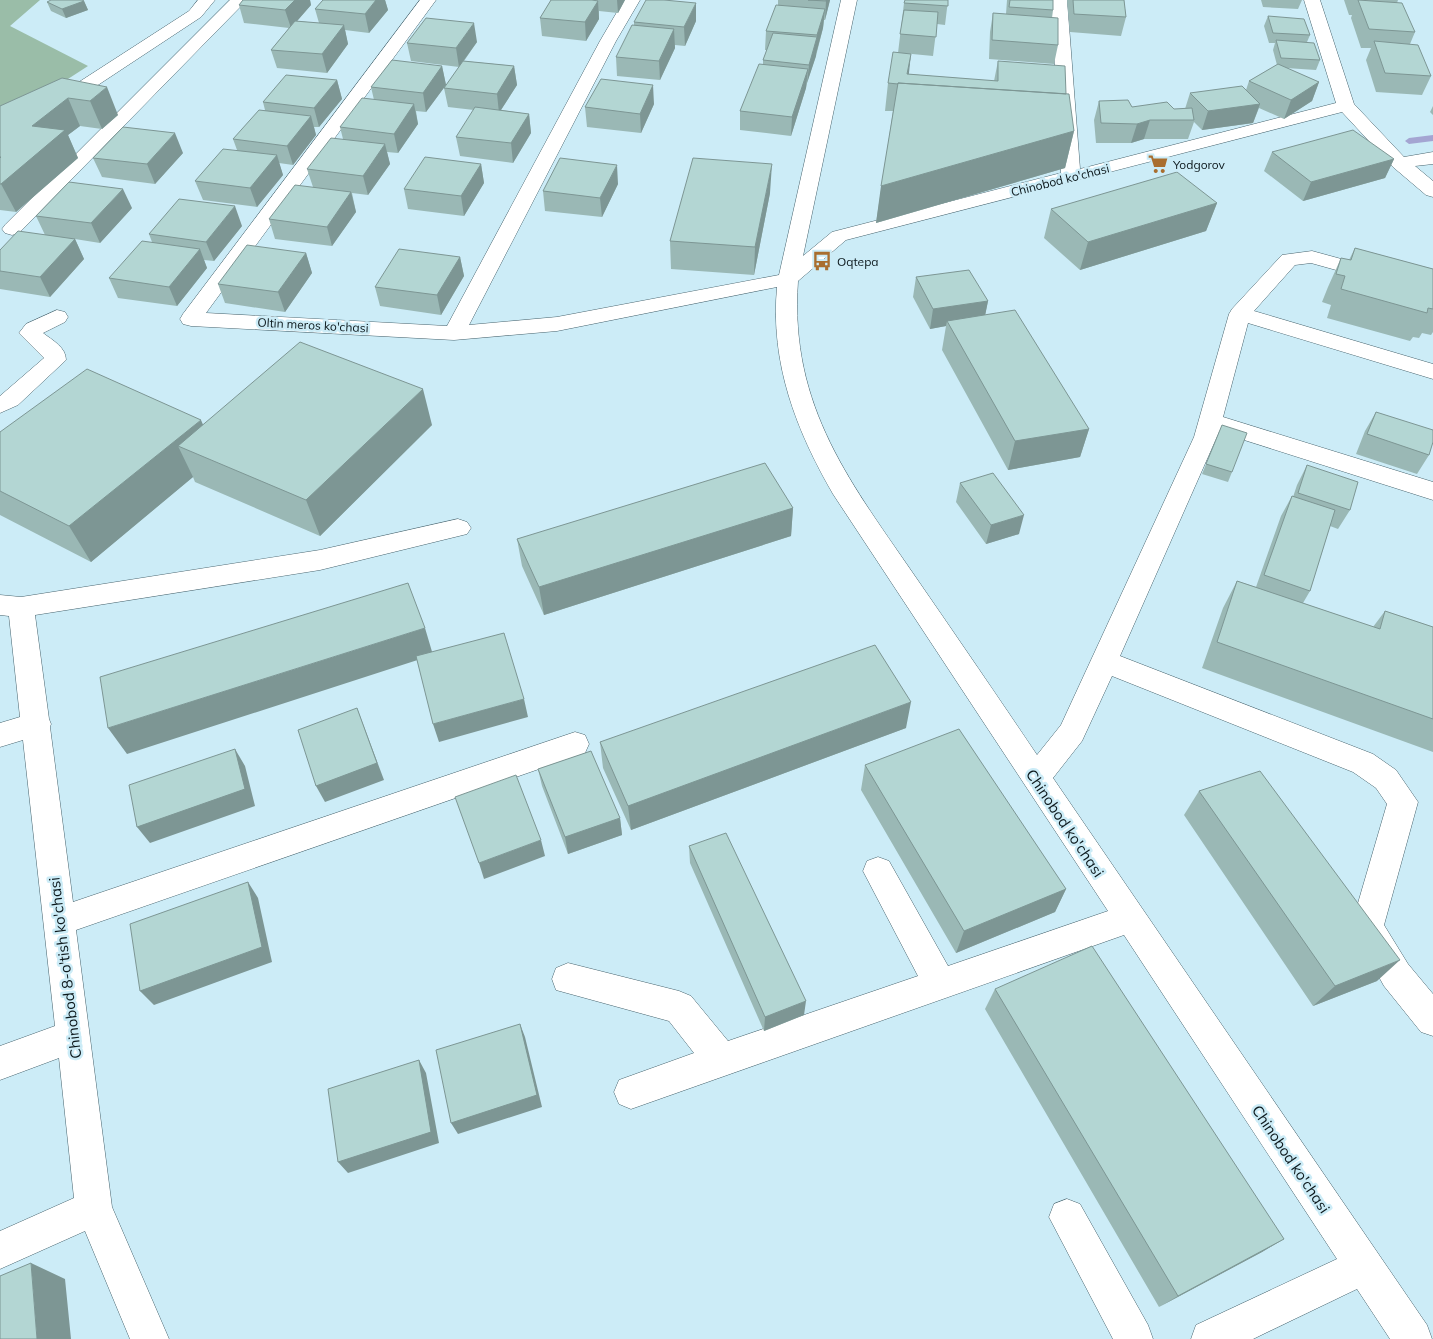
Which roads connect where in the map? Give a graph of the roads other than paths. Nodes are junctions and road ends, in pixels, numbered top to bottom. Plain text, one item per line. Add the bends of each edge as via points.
1 (207, 0) edge
2 (239, 0) edge
3 (428, 0) edge
4 (632, 0) edge
5 (849, 0) edge
6 (1060, 0) edge
7 (1312, 0) edge
8 (1346, 106) junction
9 (0, 131) edge
10 (1433, 158) edge
11 (1400, 163) junction
12 (1071, 178) junction
13 (1433, 191) edge
14 (12, 229) dead end
15 (788, 279) junction
16 (1433, 291) edge
17 (1240, 314) junction
18 (57, 317) dead end
19 (454, 333) junction
20 (1433, 372) edge
21 (0, 405) edge
22 (1211, 421) junction
23 (1433, 491) edge
24 (458, 528) dead end
25 (10, 606) edge
26 (1105, 662) junction
27 (37, 724) junction
28 (0, 735) edge
29 (575, 744) dead end
30 (1035, 778) junction
31 (878, 871) dead end
32 (1130, 918) junction
33 (60, 921) junction
34 (568, 979) dead end
35 (940, 984) junction
36 (1433, 1020) edge
37 (73, 1036) junction
38 (722, 1061) junction
39 (0, 1063) edge
40 (632, 1092) dead end
41 (94, 1208) junction
42 (1066, 1217) dead end
43 (0, 1250) edge
44 (1364, 1266) junction
45 (150, 1339) edge
46 (1134, 1339) edge
47 (1210, 1339) edge
48 (1413, 1339) edge

1 - 9 street via 195,14 51,108
2 - 14 street
3 - 19 street, Oltin meros ko'chasi via 191,319
4 - 19 street
5 - 15 street, Chinobod ko'chasi
6 - 12 street
7 - 8 street
8 - 11 street
8 - 12 street, Chinobod ko'chasi
10 - 11 street
11 - 13 street
12 - 15 street, Chinobod ko'chasi via 839,236
15 - 19 street via 557,324
15 - 30 street, Chinobod ko'chasi via 786,346 800,402 817,442 842,488
16 - 17 street via 1312,257 1289,259
17 - 20 street
17 - 22 street
18 - 21 street via 30,333 55,354 55,360
22 - 23 street
22 - 26 street
24 - 25 street via 320,560
25 - 27 street, Chinobod 8-o'tish ko'chasi
26 - 30 street via 1072,733
26 - 36 street via 1363,763 1386,778 1403,802 1367,927 1396,975
27 - 28 street
27 - 33 street, Chinobod 8-o'tish ko'chasi
29 - 33 street
30 - 32 street, Chinobod ko'chasi
31 - 35 street
32 - 35 street
32 - 44 street, Chinobod ko'chasi
33 - 37 street, Chinobod 8-o'tish ko'chasi
34 - 38 street via 679,1007
35 - 38 street
37 - 39 street
37 - 41 street, Chinobod 8-o'tish ko'chasi
38 - 40 street
41 - 43 street
41 - 45 street, Chinobod 8-o'tish ko'chasi
42 - 46 street
44 - 47 street
44 - 48 street, Chinobod ko'chasi

